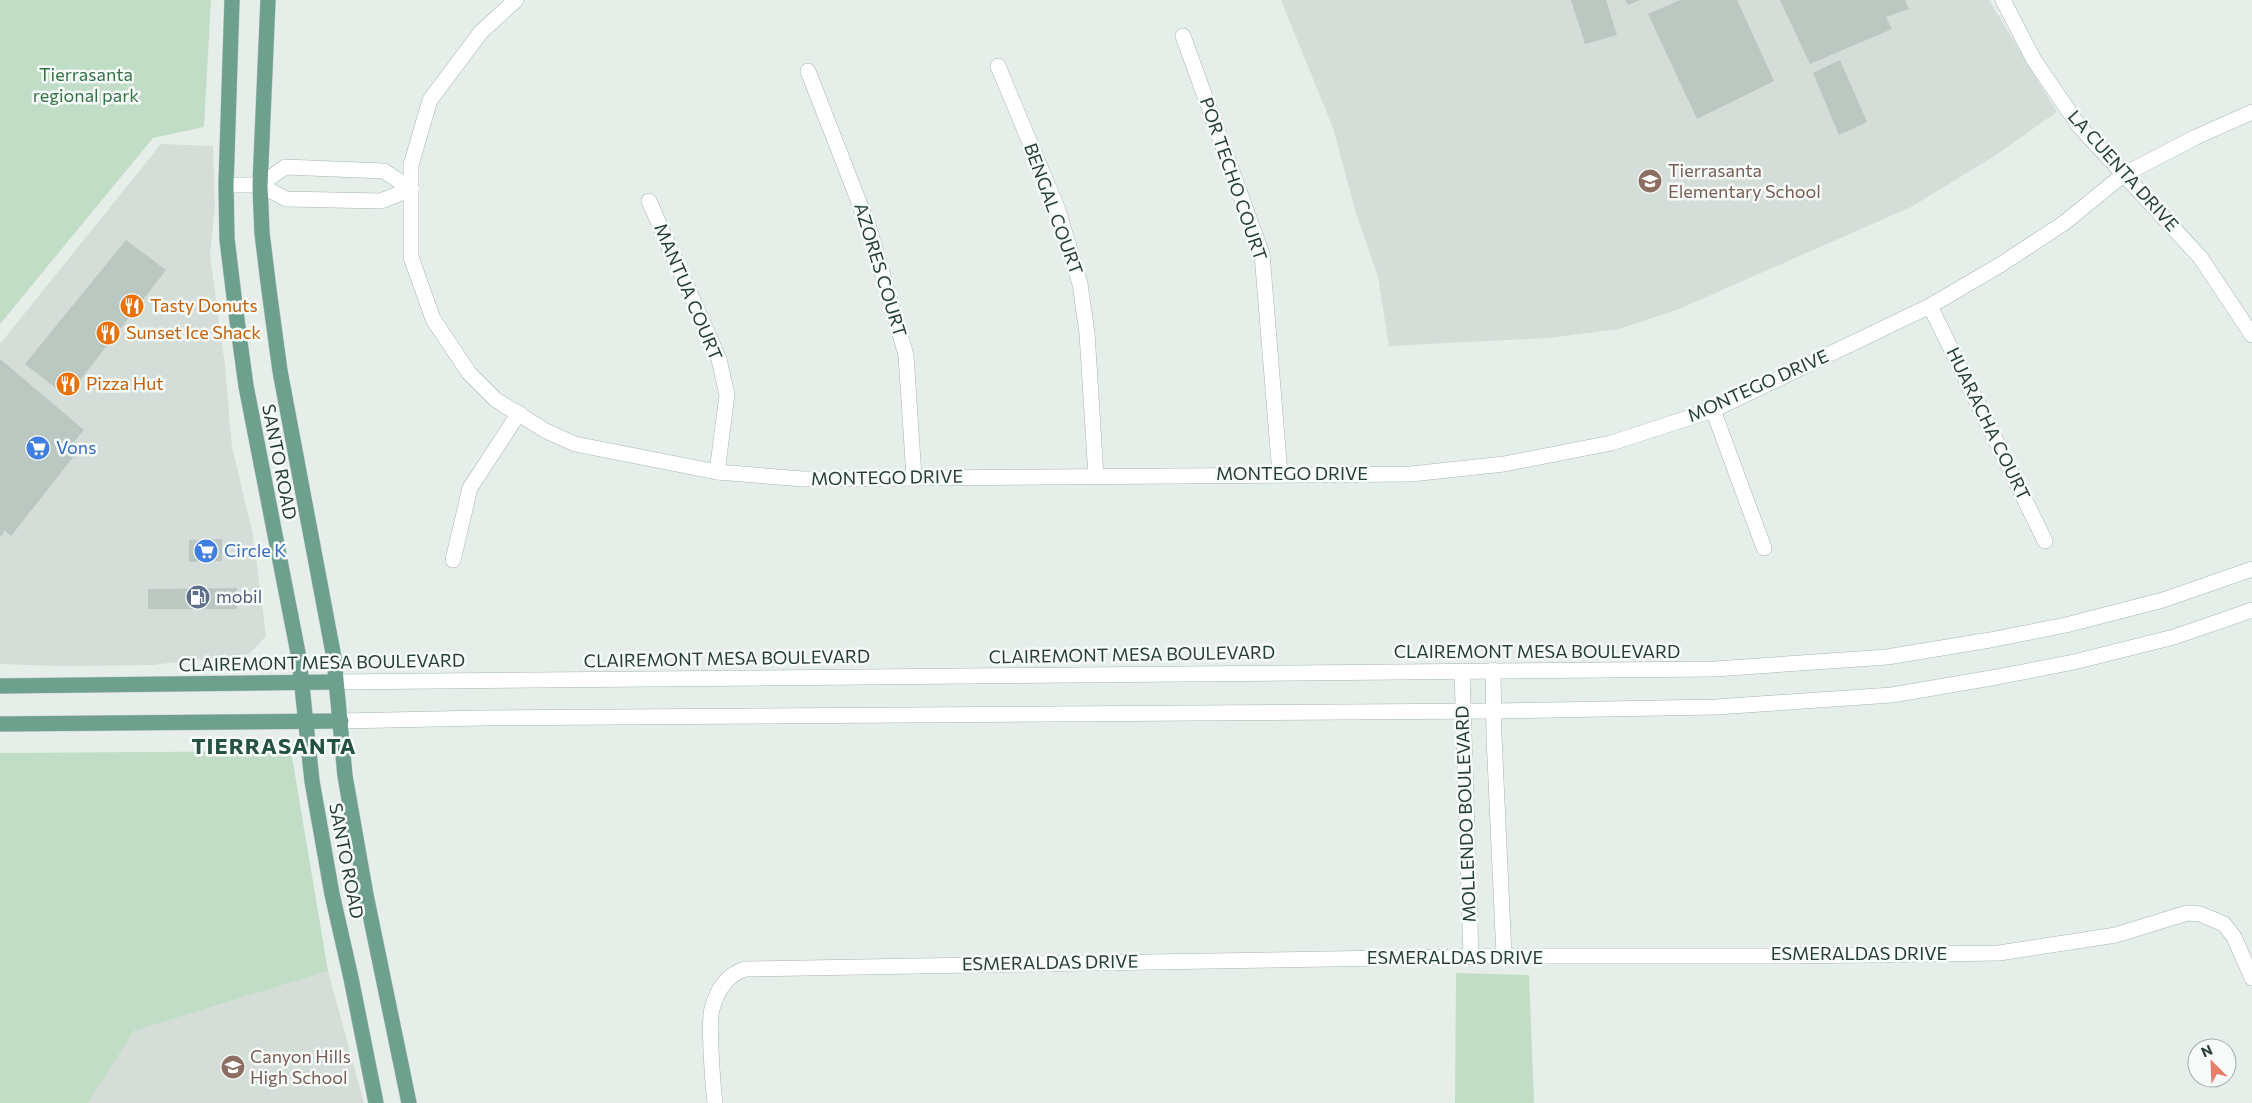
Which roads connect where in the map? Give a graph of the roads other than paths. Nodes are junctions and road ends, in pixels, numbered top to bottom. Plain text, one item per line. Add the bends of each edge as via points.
1 (232, 0) edge
2 (268, 0) edge
3 (516, 0) edge
4 (2003, 0) edge
5 (1183, 36) dead end
6 (998, 66) dead end
7 (808, 71) dead end
8 (2252, 112) edge
9 (2123, 175) junction
10 (226, 185) junction
11 (260, 185) junction
12 (411, 189) junction
13 (649, 201) dead end
14 (1930, 306) junction
15 (2252, 335) edge
16 (1713, 410) junction
17 (519, 413) junction
18 (717, 472) junction
19 (1280, 474) junction
20 (1096, 476) junction
21 (914, 477) junction
22 (2045, 541) dead end
23 (1764, 548) dead end
24 (453, 560) dead end
25 (2252, 569) edge
26 (2252, 610) edge
27 (1462, 670) junction
28 (1493, 670) junction
29 (301, 682) junction
30 (335, 682) junction
31 (0, 686) edge
32 (1494, 711) junction
33 (1462, 712) junction
34 (341, 721) junction
35 (306, 722) junction
36 (0, 724) edge
37 (1504, 956) junction
38 (1471, 957) junction
39 (2252, 978) edge
40 (376, 1103) edge
41 (409, 1103) edge
42 (715, 1103) edge

1 - 10 main road, SANTO ROAD
2 - 11 main road, SANTO ROAD
3 - 12 street, MONTEGO DRIVE via 481,32 430,100 411,165
4 - 9 street, LA CUENTA DRIVE via 2034,60 2055,92 2079,126
5 - 19 street, POR TECHO COURT via 1262,254
6 - 20 street, BENGAL COURT via 1058,210 1080,284 1088,333
7 - 21 street, AZORES COURT via 869,228 906,355
8 - 9 street, MONTEGO DRIVE via 2196,136
9 - 14 street, MONTEGO DRIVE via 2064,223 2000,266
9 - 15 street, LA CUENTA DRIVE via 2200,257
10 - 11 street
10 - 29 main road, SANTO ROAD via 227,239 246,386
11 - 12 street via 286,199 381,200
11 - 12 street via 285,167 384,171
11 - 30 main road, SANTO ROAD via 262,233 280,371 334,658
12 - 17 street, MONTEGO DRIVE via 411,257 432,319 469,373 496,400
13 - 18 street, MANTUA COURT via 720,359 727,395
14 - 16 street, MONTEGO DRIVE
14 - 22 street, HUARACHA COURT
16 - 19 street, MONTEGO DRIVE via 1611,443 1504,464 1411,474
16 - 23 street
17 - 18 street, MONTEGO DRIVE via 546,432 575,444
17 - 24 street via 470,488
18 - 21 street, MONTEGO DRIVE via 803,479
19 - 20 street, MONTEGO DRIVE
20 - 21 street, MONTEGO DRIVE
25 - 28 street, CLAIREMONT MESA BOULEVARD via 2163,600 2066,625 1887,657 1715,669
26 - 32 street via 2174,637 2074,662 1892,694 1716,708
27 - 28 street, CLAIREMONT MESA BOULEVARD
27 - 30 street, CLAIREMONT MESA BOULEVARD
27 - 33 street, MOLLENDO BOULEVARD
28 - 32 street, MOLLENDO BOULEVARD
29 - 30 main road, CLAIREMONT MESA BOULEVARD
29 - 31 main road, CLAIREMONT MESA BOULEVARD
29 - 35 main road, SANTO ROAD
30 - 34 main road, SANTO ROAD
32 - 33 street
32 - 37 street, MOLLENDO BOULEVARD
33 - 34 street
33 - 38 street, MOLLENDO BOULEVARD
34 - 35 main road
34 - 41 main road, SANTO ROAD via 345,776 359,858
35 - 36 main road
35 - 40 main road, SANTO ROAD via 312,781 332,894
37 - 38 street, ESMERALDAS DRIVE
37 - 39 street, ESMERALDAS DRIVE via 1999,953 2116,935 2187,913 2200,914 2224,924 2234,936
38 - 42 street, ESMERALDAS DRIVE via 745,969 734,973 722,984 711,1011

